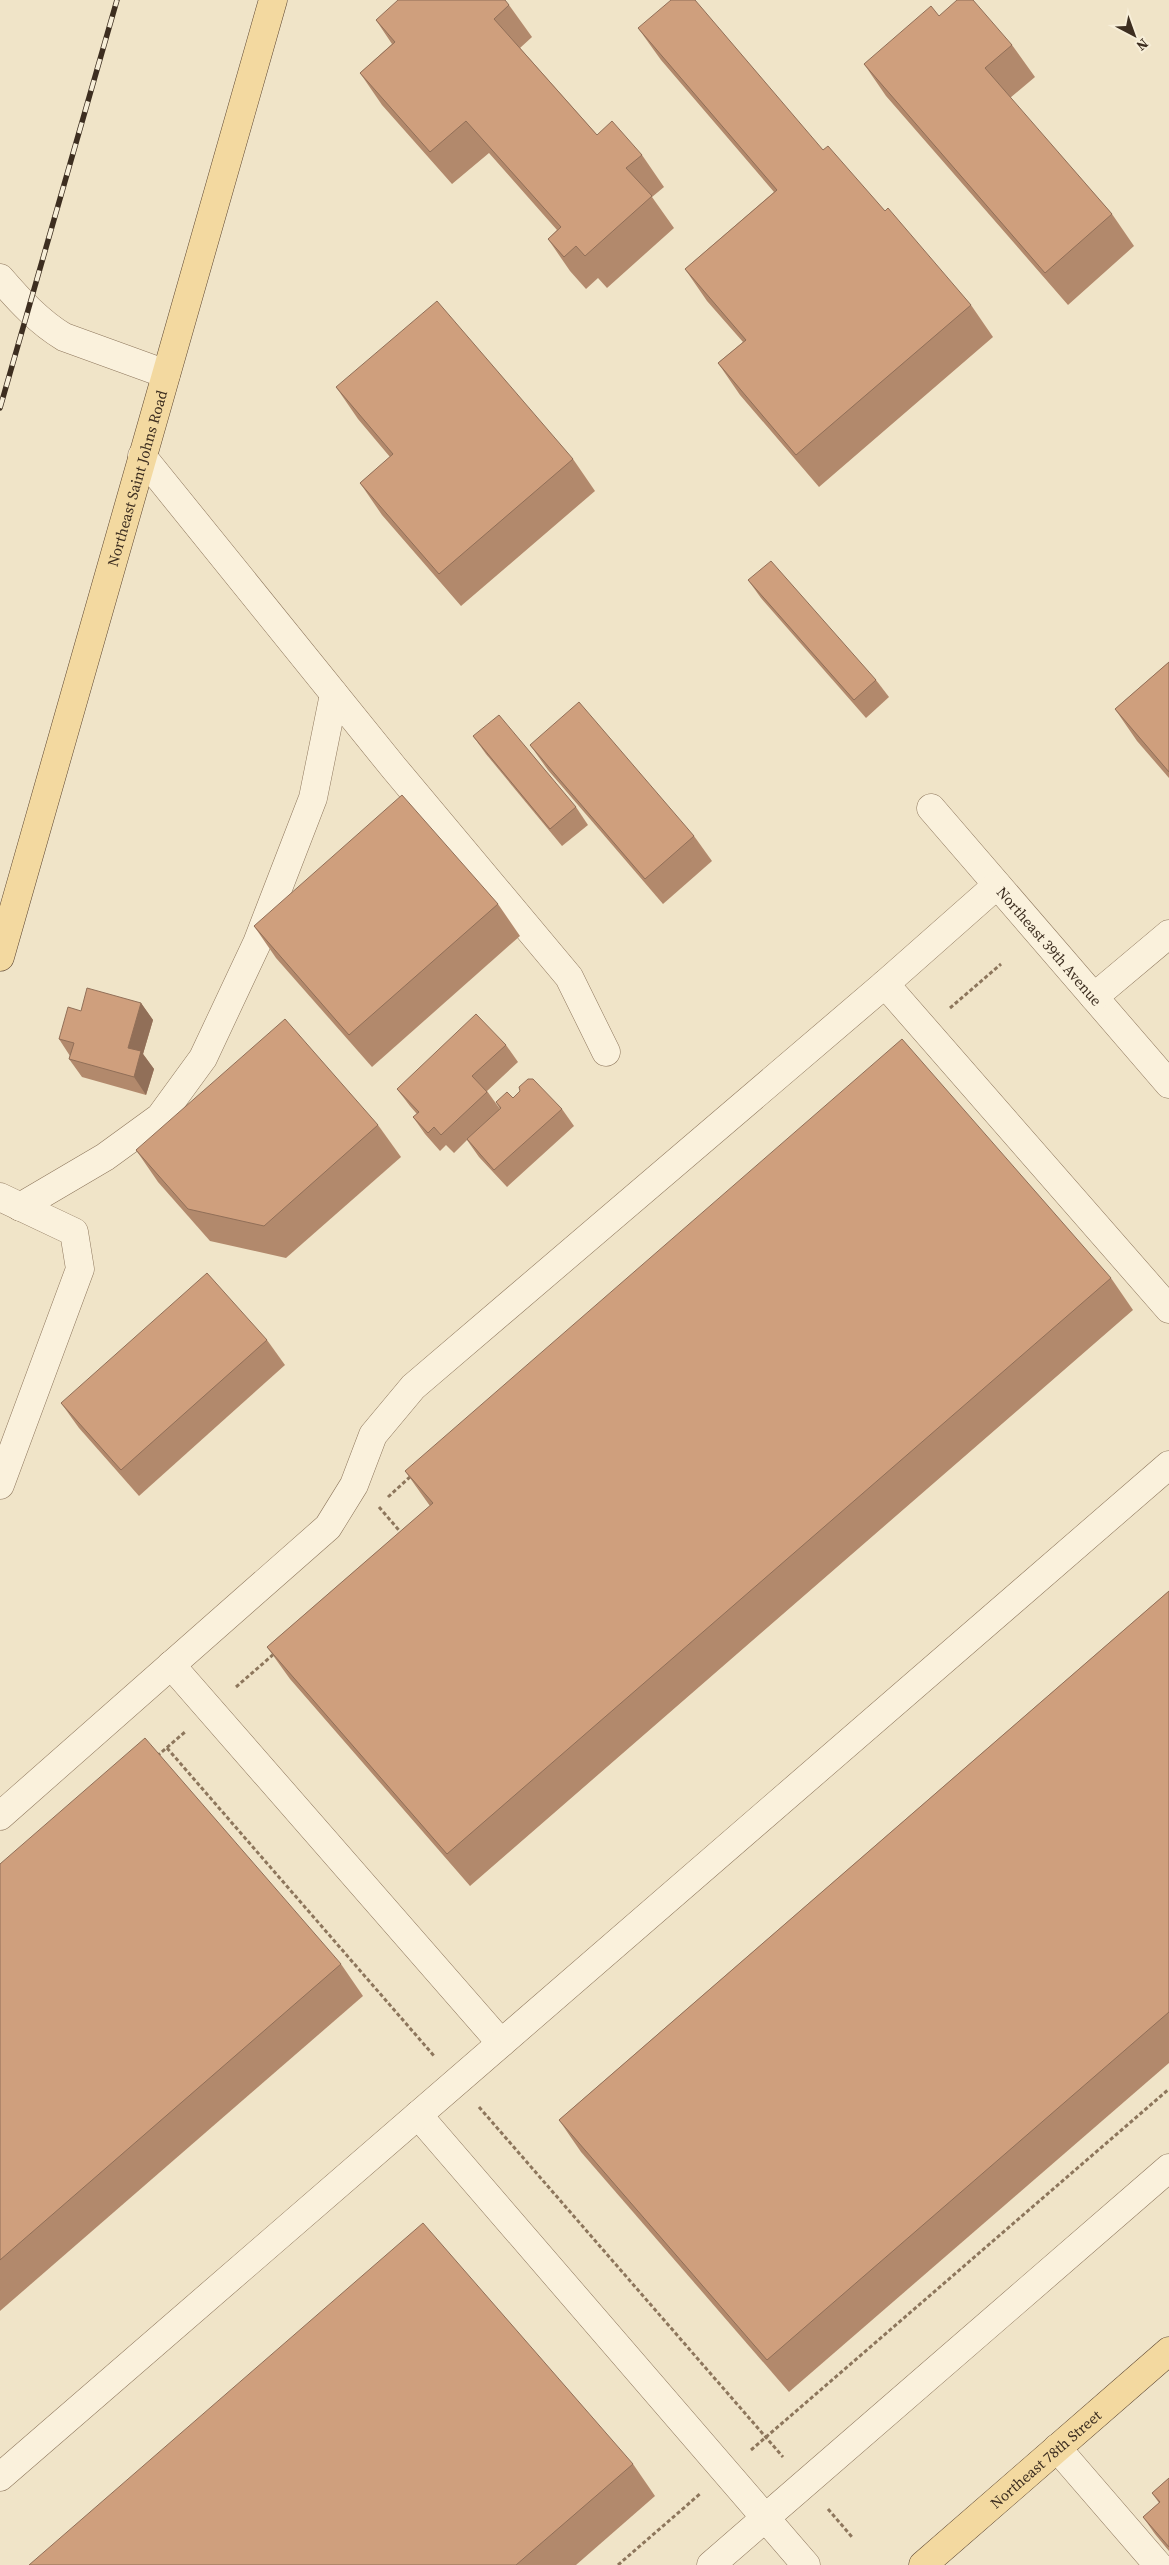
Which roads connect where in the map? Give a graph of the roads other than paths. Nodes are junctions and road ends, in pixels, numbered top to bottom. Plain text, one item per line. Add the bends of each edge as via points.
1 (273, 0) edge
2 (0, 278) edge
3 (166, 374) junction
4 (142, 456) junction
5 (334, 694) junction
6 (931, 808) dead end
7 (997, 885) junction
8 (1169, 934) edge
9 (0, 957) edge
10 (886, 984) junction
11 (1094, 998) junction
12 (606, 1052) dead end
13 (1169, 1084) edge
14 (10, 1202) edge
15 (1169, 1309) edge
16 (1169, 1465) edge
17 (0, 1485) edge
18 (171, 1665) junction
19 (0, 1816) edge
20 (501, 2043) junction
21 (418, 2115) junction
22 (1169, 2168) edge
23 (1169, 2351) edge
24 (1057, 2448) junction
25 (0, 2477) edge
26 (765, 2519) junction
27 (711, 2565) edge
28 (806, 2565) edge
29 (923, 2565) edge
30 (1158, 2565) edge

1 - 3 main road, Northeast Saint Johns Road
2 - 3 street via 50,328 64,337
3 - 4 main road, Northeast Saint Johns Road
4 - 5 street
4 - 9 main road, Northeast Saint Johns Road
5 - 12 street via 570,977
5 - 14 street via 313,798 257,944 203,1058 160,1117 105,1157
6 - 7 street, Northeast 39th Avenue
7 - 10 street
7 - 11 street, Northeast 39th Avenue
8 - 11 street
10 - 15 street
10 - 18 street via 413,1387 373,1435 354,1485 328,1527
11 - 13 street, Northeast 39th Avenue
14 - 17 street via 74,1232 80,1269
16 - 20 street
18 - 19 street
18 - 20 street
20 - 21 street
21 - 25 street
21 - 26 street
22 - 26 street
23 - 24 main road, Northeast 78th Street
24 - 29 main road, Northeast 78th Street
24 - 30 street
26 - 27 street
26 - 28 street

